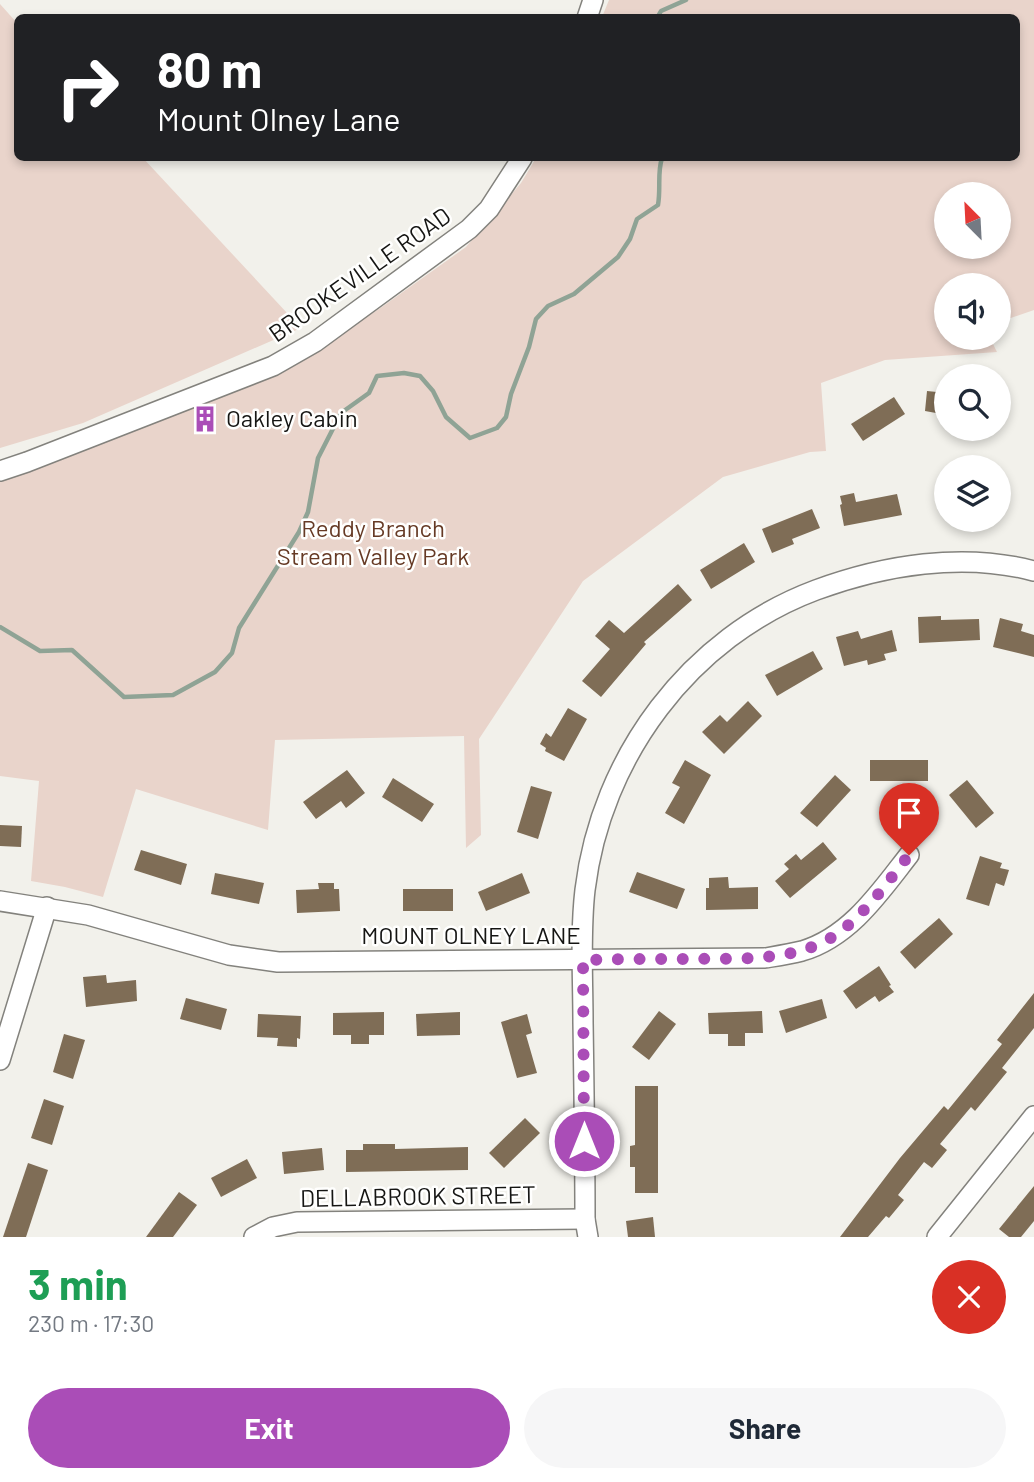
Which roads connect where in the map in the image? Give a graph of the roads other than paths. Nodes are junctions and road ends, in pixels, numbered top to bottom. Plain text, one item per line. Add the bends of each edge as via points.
1 (520, 161) edge
2 (0, 471) edge
3 (1034, 571) edge
4 (909, 855) dead end
5 (0, 901) edge
6 (47, 906) junction
7 (583, 960) junction
8 (0, 1060) edge
9 (1034, 1116) edge
10 (587, 1228) edge
11 (254, 1237) edge
12 (937, 1237) edge

1 - 2 street, BROOKEVILLE ROAD via 489,209 469,229 315,342 217,389
3 - 7 street via 938,562 852,576 794,598 714,648 670,693 636,740 606,802 586,890
4 - 7 street, MOUNT OLNEY LANE via 854,920 804,950 765,958
5 - 6 street, MOUNT OLNEY LANE
6 - 7 street, MOUNT OLNEY LANE via 229,955 278,962
6 - 8 street
7 - 10 street
9 - 12 street
10 - 11 street, DELLABROOK STREET via 296,1222

